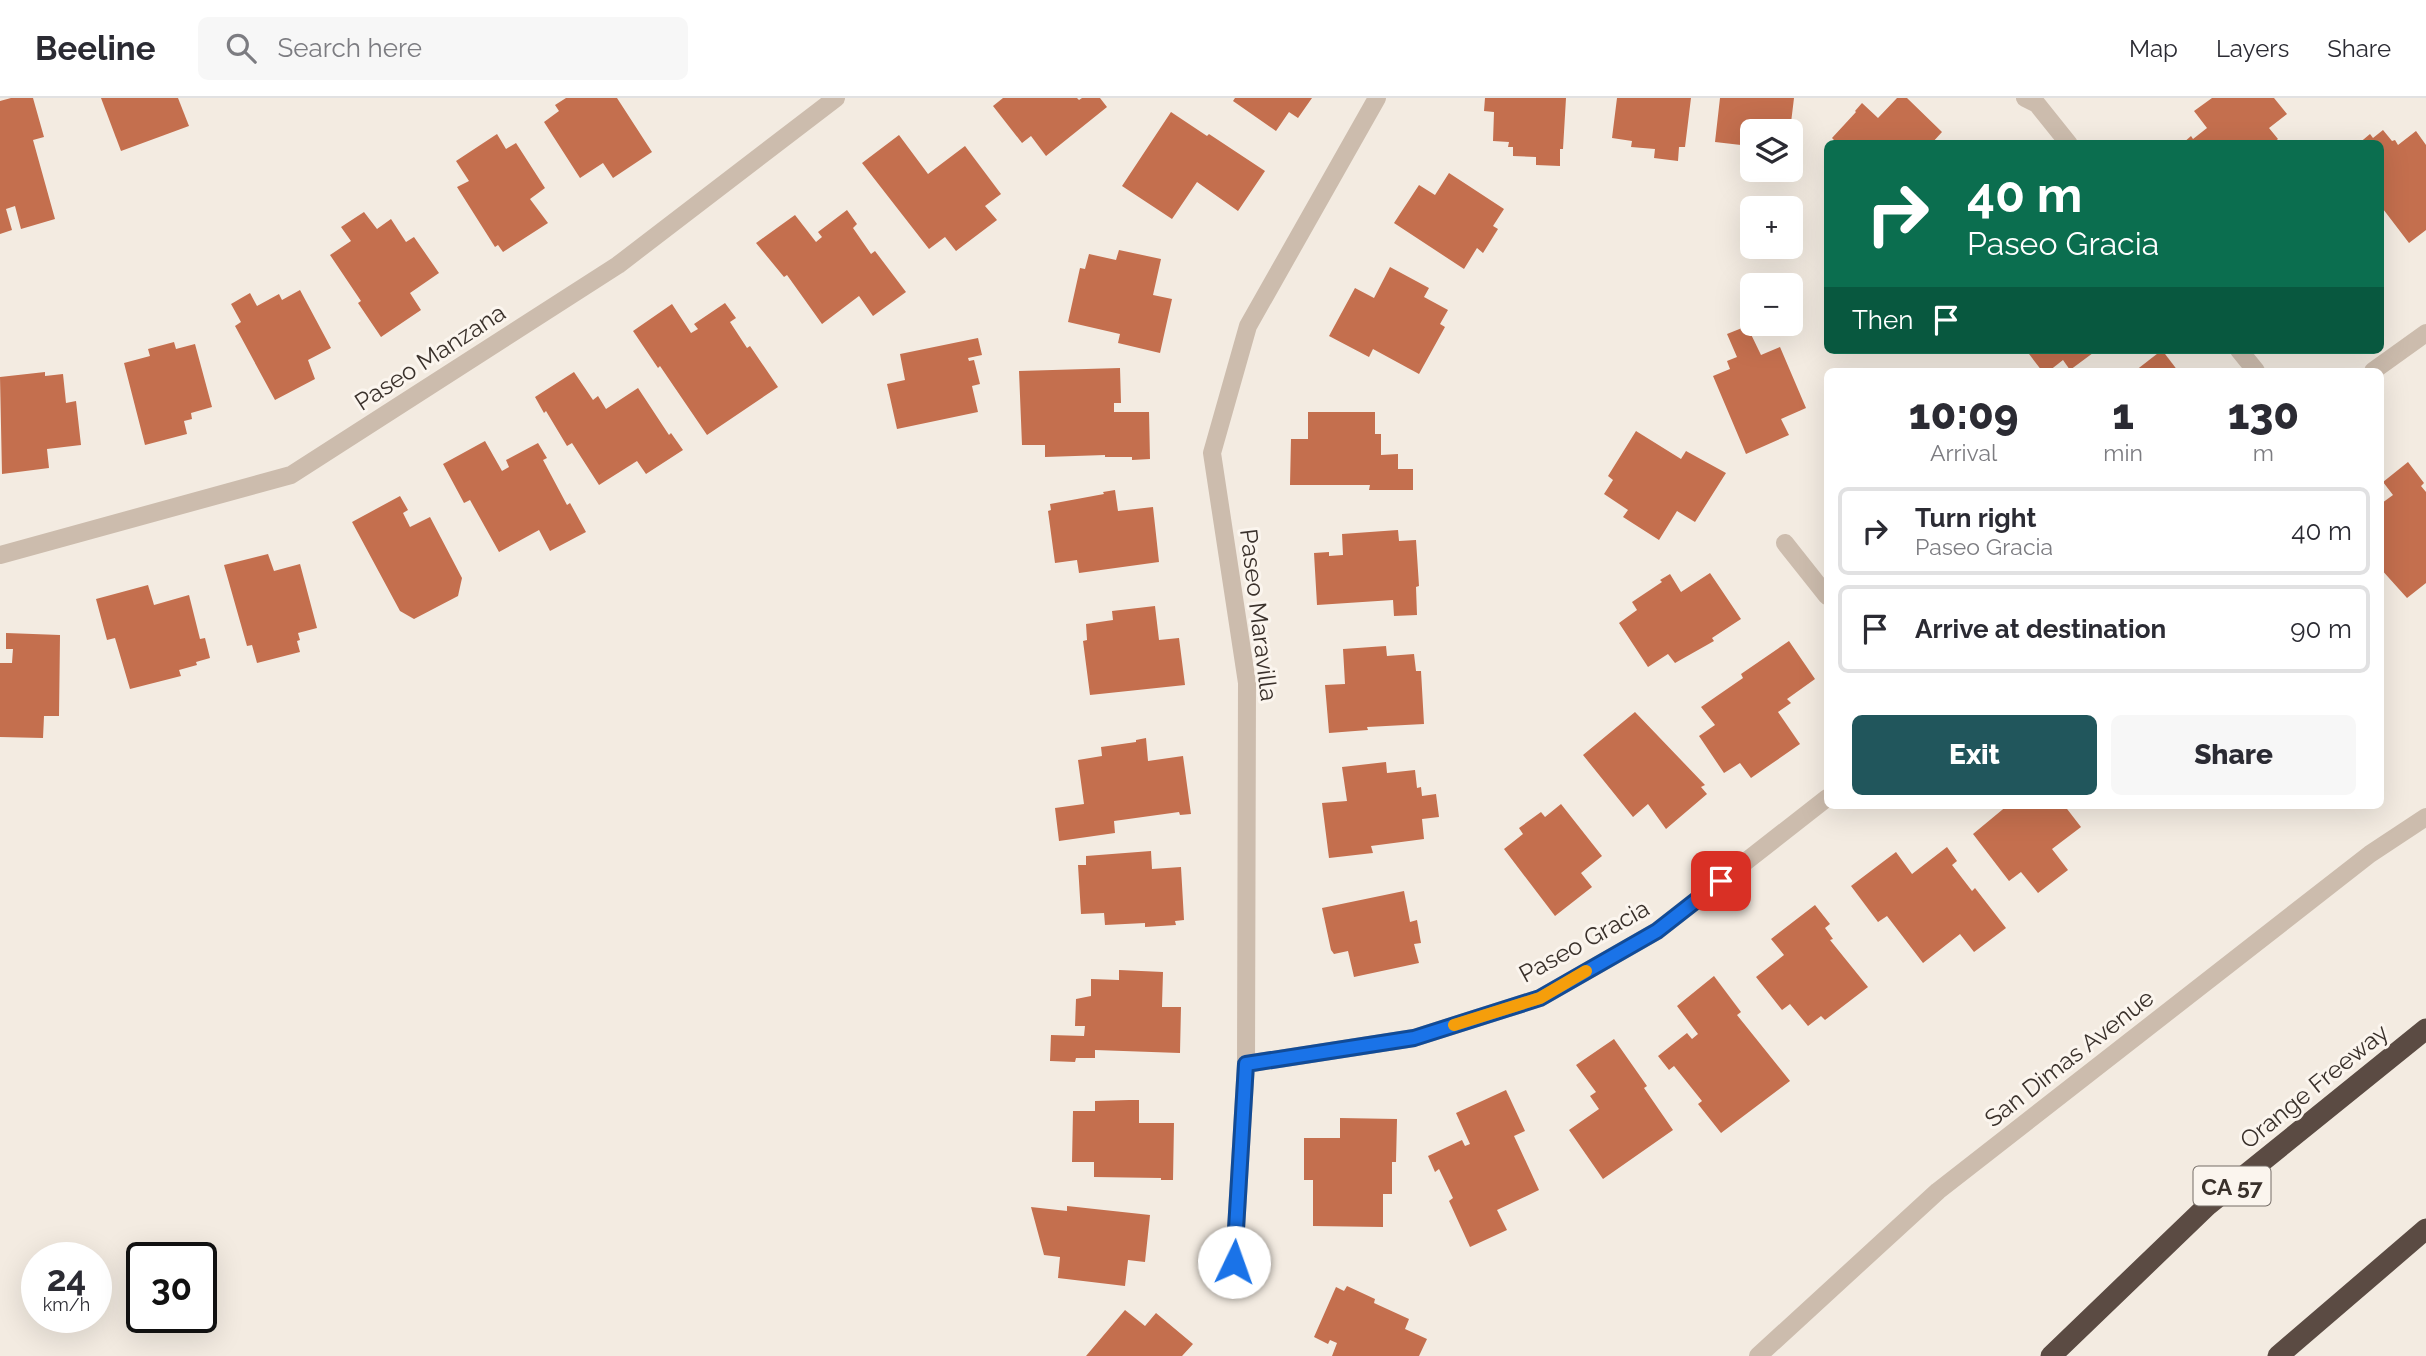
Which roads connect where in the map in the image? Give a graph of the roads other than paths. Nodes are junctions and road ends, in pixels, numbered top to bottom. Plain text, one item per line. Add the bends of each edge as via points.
1 (836, 98) edge
2 (1377, 98) edge
3 (2025, 98) edge
4 (2066, 140) edge
5 (2426, 333) edge
6 (2242, 354) edge
7 (2254, 368) edge
8 (2377, 368) edge
9 (1785, 543) dead end
10 (0, 555) edge
11 (1824, 593) edge
12 (1824, 800) edge
13 (2426, 817) edge
14 (2426, 1029) edge
15 (1246, 1064) junction
16 (2426, 1229) edge
17 (1234, 1262) dead end
18 (1758, 1356) edge
19 (2051, 1356) edge
20 (2278, 1356) edge

1 - 10 street, Paseo Manzana via 618,265 291,475
2 - 15 street, Paseo Maravilla via 1248,326 1212,453 1247,683
3 - 4 street via 2037,104
5 - 8 street
6 - 7 street
9 - 11 street
12 - 15 street, Paseo Gracia via 1657,931 1540,998 1414,1038
13 - 18 street, San Dimas Avenue via 2371,854 1938,1191
14 - 19 highway, Orange Freeway / CA 57 via 2208,1205
15 - 17 street, Paseo Maravilla
16 - 20 highway

